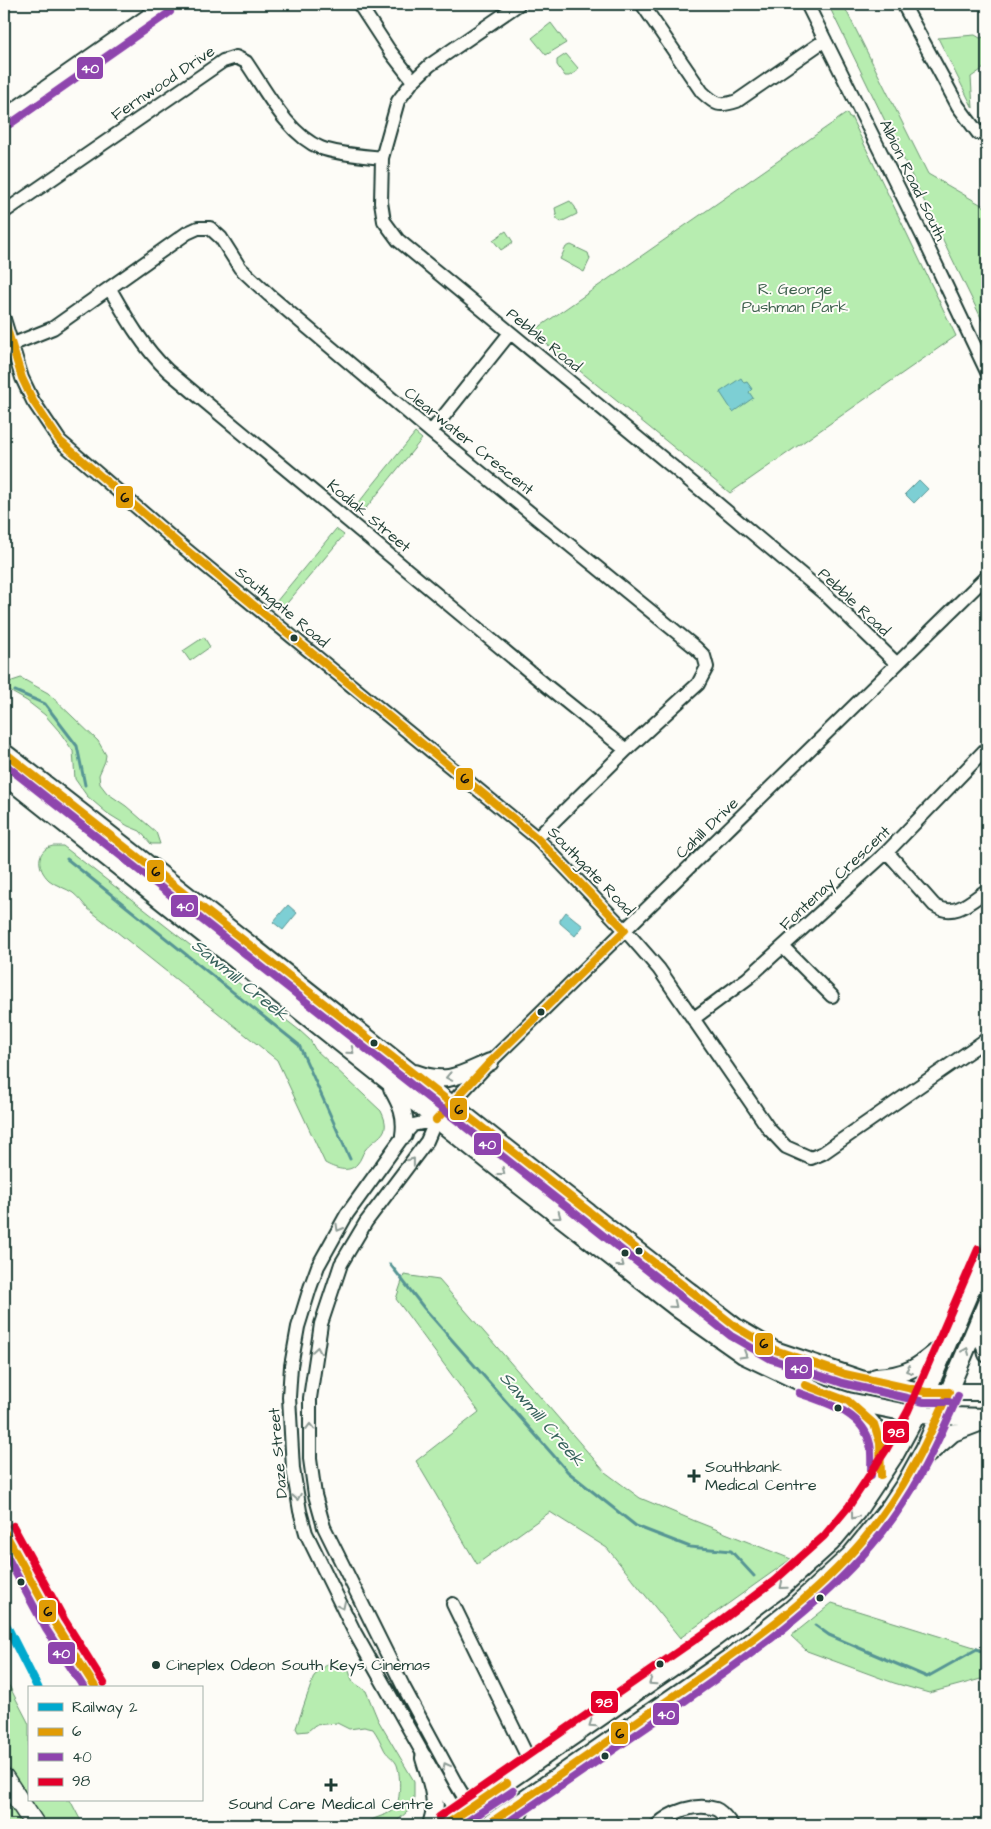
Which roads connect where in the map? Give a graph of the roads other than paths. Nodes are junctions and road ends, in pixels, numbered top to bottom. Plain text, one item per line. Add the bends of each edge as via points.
1 (164, 4) edge
2 (359, 4) edge
3 (519, 4) edge
4 (642, 4) edge
5 (807, 4) edge
6 (903, 4) edge
7 (825, 40) junction
8 (414, 81) junction
9 (4, 116) edge
10 (987, 131) edge
11 (382, 158) junction
12 (4, 212) edge
13 (110, 289) junction
14 (4, 319) edge
15 (510, 333) junction
16 (11, 346) junction
17 (987, 372) edge
18 (431, 432) junction
19 (987, 576) edge
20 (897, 664) junction
21 (987, 748) edge
22 (626, 750) junction
23 (4, 752) edge
24 (4, 776) edge
25 (64, 798) junction
26 (52, 812) junction
27 (537, 838) junction
28 (887, 852) junction
29 (987, 890) edge
30 (625, 930) junction
31 (784, 948) junction
32 (832, 996) dead end
33 (693, 1019) junction
34 (987, 1039) edge
35 (490, 1062) junction
36 (408, 1071) junction
37 (387, 1080) junction
38 (451, 1104) junction
39 (436, 1120) junction
40 (404, 1135) junction
41 (542, 1176) junction
42 (366, 1187) junction
43 (526, 1191) junction
44 (383, 1199) junction
45 (987, 1253) edge
46 (665, 1273) junction
47 (652, 1287) junction
48 (985, 1305) edge
49 (947, 1342) junction
50 (775, 1350) junction
51 (987, 1354) edge
52 (764, 1366) junction
53 (861, 1379) junction
54 (926, 1392) junction
55 (949, 1392) junction
56 (987, 1392) edge
57 (289, 1396) junction
58 (310, 1398) junction
59 (848, 1401) junction
60 (917, 1415) junction
61 (939, 1416) junction
62 (987, 1418) edge
63 (914, 1467) junction
64 (881, 1475) junction
65 (324, 1527) junction
66 (306, 1532) junction
67 (819, 1554) junction
68 (834, 1571) junction
69 (453, 1604) dead end
70 (373, 1623) junction
71 (355, 1633) junction
72 (424, 1758) junction
73 (532, 1766) junction
74 (4, 1778) edge
75 (526, 1798) junction
76 (459, 1819) edge
77 (35, 1825) edge
78 (431, 1825) edge
79 (481, 1825) edge
80 (487, 1825) edge
81 (514, 1825) edge
82 (657, 1825) edge
83 (732, 1825) edge

1 - 9 street
2 - 8 street
3 - 8 street, Pebble Road via 430,65
4 - 7 street via 702,92 714,103 737,102
5 - 7 street, Albion Road South
6 - 10 street via 958,106 978,133
7 - 17 street, Albion Road South
8 - 11 street, Pebble Road via 398,101
11 - 12 street, Fernwood Drive via 323,149 312,144 292,128 246,62 236,57 223,61
11 - 15 street, Pebble Road via 380,202 384,221 398,240
13 - 16 street, Clearwater Crescent via 53,328
13 - 18 street, Clearwater Crescent via 187,233 198,228 210,228 251,279
13 - 22 street, Kodiak Street via 137,335 168,371
14 - 16 street, Southgate Road
15 - 18 street
15 - 20 street, Pebble Road via 826,595
16 - 27 street, Southgate Road via 33,401 60,441 178,543
18 - 22 street, Clearwater Crescent via 704,656 707,667 698,684
19 - 20 street, Cahill Drive
20 - 30 street, Cahill Drive
21 - 28 street, Fontenay Crescent
22 - 27 street, Clearwater Crescent
23 - 25 main road
24 - 26 main road
25 - 26 main road
25 - 36 main road
26 -> 37 main road
27 - 30 street, Southgate Road
28 - 29 street via 942,910 952,911 965,906
28 - 31 street, Fontenay Crescent
30 - 33 street, Southgate Road via 659,969
30 - 35 street, Cahill Drive
31 - 32 street
31 - 33 street, Fontenay Crescent
33 - 34 street, Southgate Road via 768,1129 786,1147 811,1158 823,1153
35 -> 36 main road via 450,1078 431,1079
35 - 38 street, Cahill Drive
36 - 38 main road
37 - 39 main road
37 - 40 main road via 403,1108 406,1118
38 - 39 street, Daze Street
38 - 41 main road
39 - 40 street, Daze Street via 413,1125
39 -> 43 main road
44 -> 39 street, Daze Street via 427,1141
40 - 42 street, Daze Street
41 - 43 main road
41 - 46 main road
42 - 44 street
42 -> 57 street, Daze Street via 318,1266 298,1327 290,1366
43 -> 47 main road
58 -> 44 street, Daze Street via 321,1324 332,1288 341,1264
45 - 49 main road
46 - 47 main road
46 - 50 main road via 736,1327
47 -> 52 main road via 743,1356
48 - 51 main road via 984,1342
55 -> 48 main road
49 -> 53 main road via 914,1369
49 - 54 main road
50 - 52 main road
50 - 53 main road
52 - 59 main road
53 - 54 main road
54 - 55 main road
54 - 60 main road
55 - 56 main road
55 - 61 main road
57 - 58 street
57 -> 66 street, Daze Street via 293,1469
65 -> 58 street, Daze Street via 310,1459
59 - 60 main road
59 - 64 main road via 877,1430 882,1450
60 - 61 main road
60 - 64 main road
61 - 62 main road
61 - 63 main road
62 - 63 main road via 953,1433
63 - 68 main road via 878,1522
64 -> 67 main road via 857,1512
65 - 66 street
65 - 70 street, Daze Street
66 -> 71 street, Daze Street
67 - 68 main road
67 -> 73 main road via 780,1589 715,1638
68 - 75 main road via 736,1653
69 - 73 street
70 - 71 street
76 -> 70 street, Daze Street
71 - 72 street, Daze Street
72 - 76 street, Daze Street
72 - 78 main road via 436,1810
73 - 76 main road
74 - 77 highway
75 - 80 main road
75 - 81 main road
76 - 79 street, Daze Street
82 - 83 street via 670,1815 702,1807 717,1809

